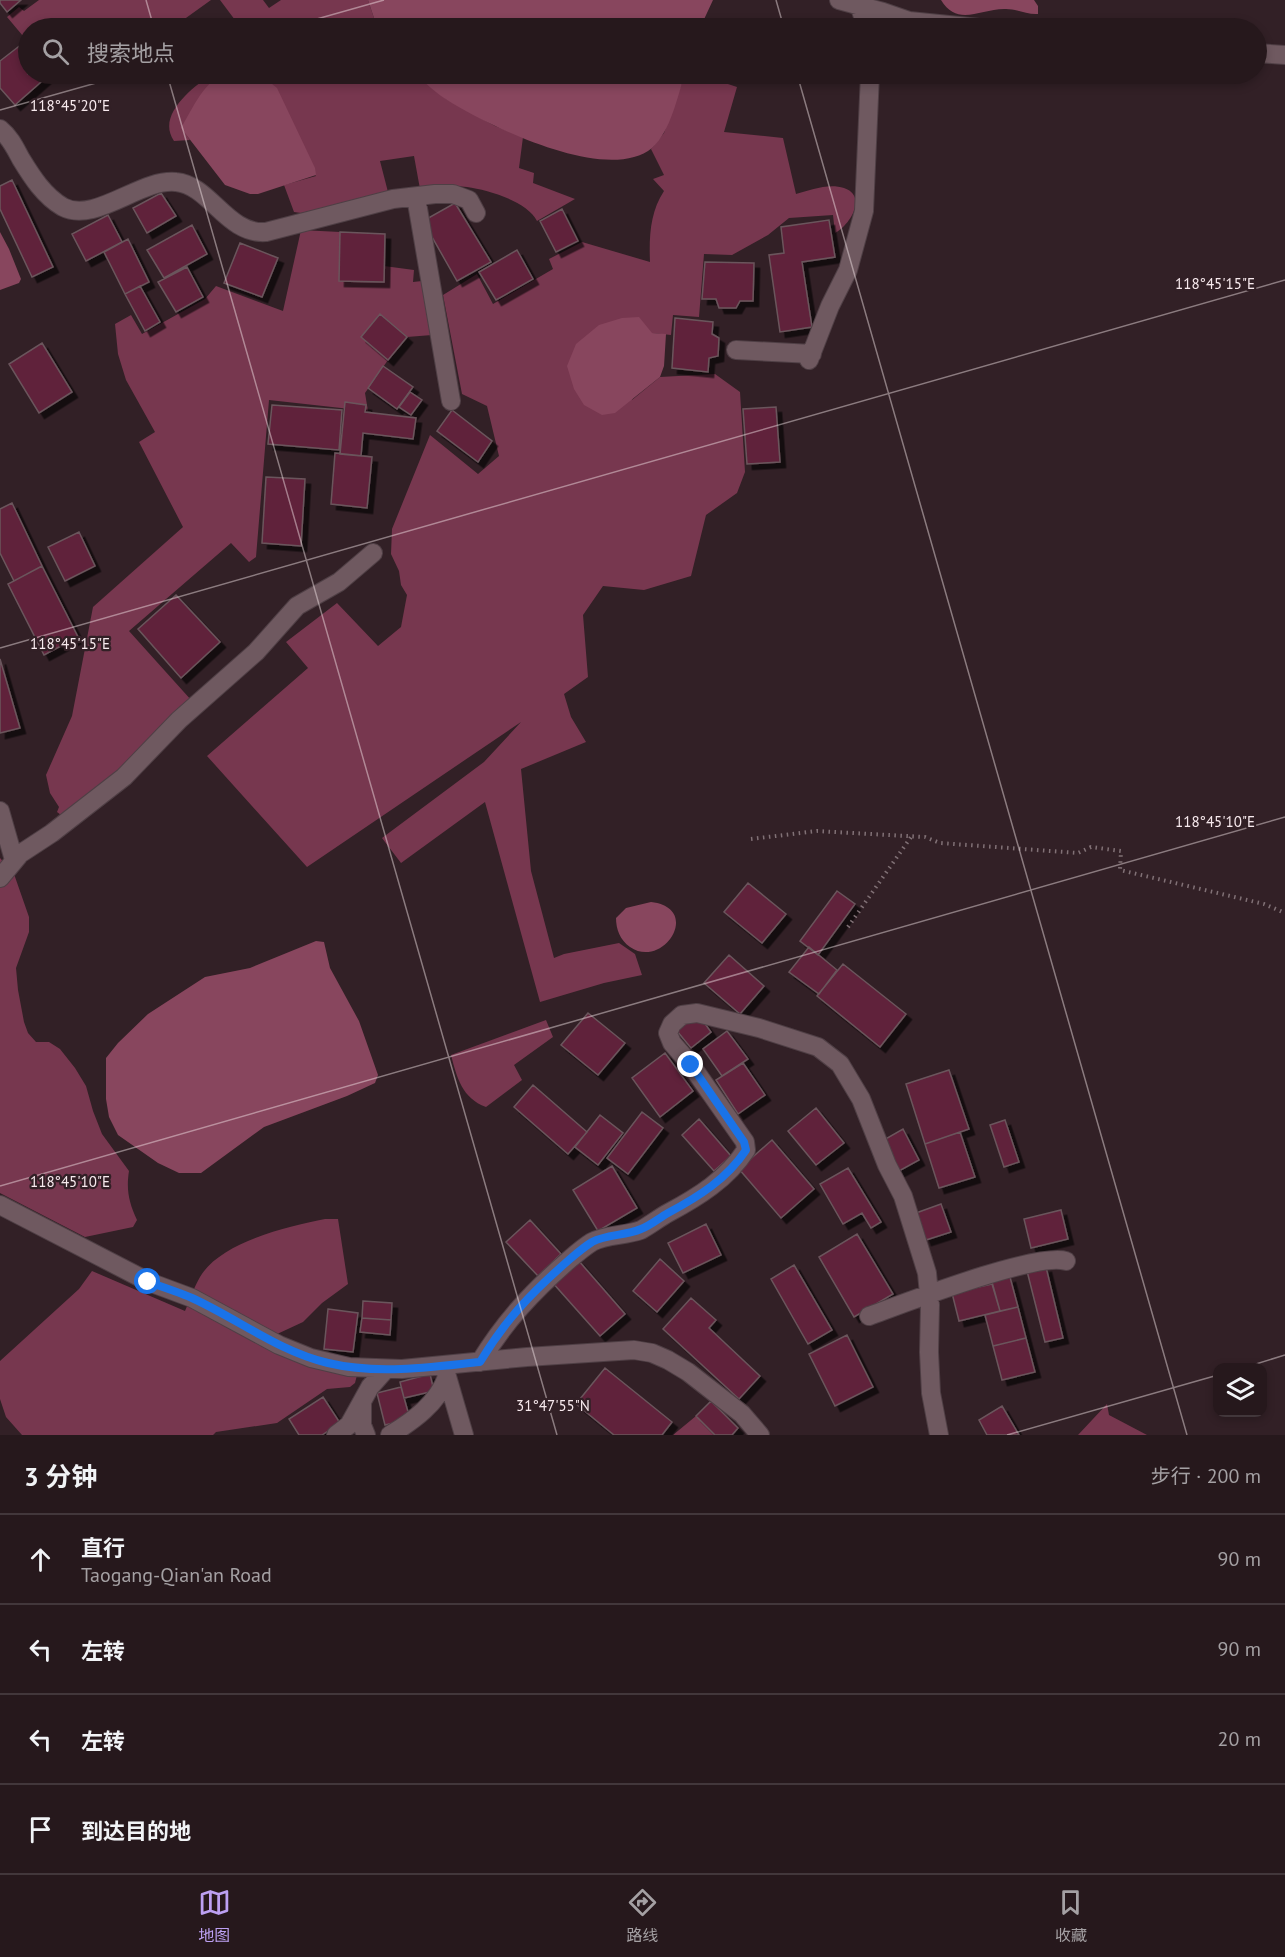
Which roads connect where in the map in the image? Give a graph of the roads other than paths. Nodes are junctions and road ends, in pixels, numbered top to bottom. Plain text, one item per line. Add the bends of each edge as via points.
1 (838, 0) edge
2 (860, 5) junction
3 (864, 18) edge
4 (900, 18) edge
5 (1267, 53) edge
6 (1285, 55) edge
7 (870, 84) edge
8 (0, 129) edge
9 (416, 197) junction
10 (476, 213) dead end
11 (736, 350) dead end
12 (451, 400) dead end
13 (373, 553) dead end
14 (0, 811) edge
15 (14, 860) junction
16 (0, 878) edge
17 (0, 1205) edge
18 (1066, 1261) dead end
19 (929, 1295) junction
20 (869, 1316) dead end
21 (480, 1362) junction
22 (386, 1369) junction
23 (446, 1371) junction
24 (356, 1401) junction
25 (336, 1435) edge
26 (366, 1435) edge
27 (390, 1435) edge
28 (464, 1435) edge
29 (760, 1435) edge
30 (939, 1435) edge

1 - 2 street
2 - 3 street
2 - 4 street
5 - 6 street
7 - 11 street via 860,230 848,270 810,357
8 - 9 street via 46,194 78,212 178,181 254,233 393,199
9 - 10 street via 453,194 469,200
9 - 12 street
13 - 15 street via 339,582 297,606 256,652 179,720 124,777
14 - 15 street
15 - 16 street
17 - 22 street via 148,1282 192,1298 279,1346 329,1363
18 - 19 street via 1051,1259 1018,1266
19 - 20 street
19 - 21 street via 927,1273 903,1196 861,1099 840,1064 818,1047 759,1028 697,1013 682,1015 668,1033 672,1043 727,1115 746,1150 728,1171 689,1203 639,1230 593,1241 582,1248 524,1301
19 - 30 street via 931,1393
21 - 23 street
21 - 29 street via 611,1351 652,1353 705,1384 742,1414
22 - 23 street
22 - 24 street
23 - 27 street via 442,1390 424,1411
23 - 28 street
24 - 25 street via 349,1425
24 - 26 street

